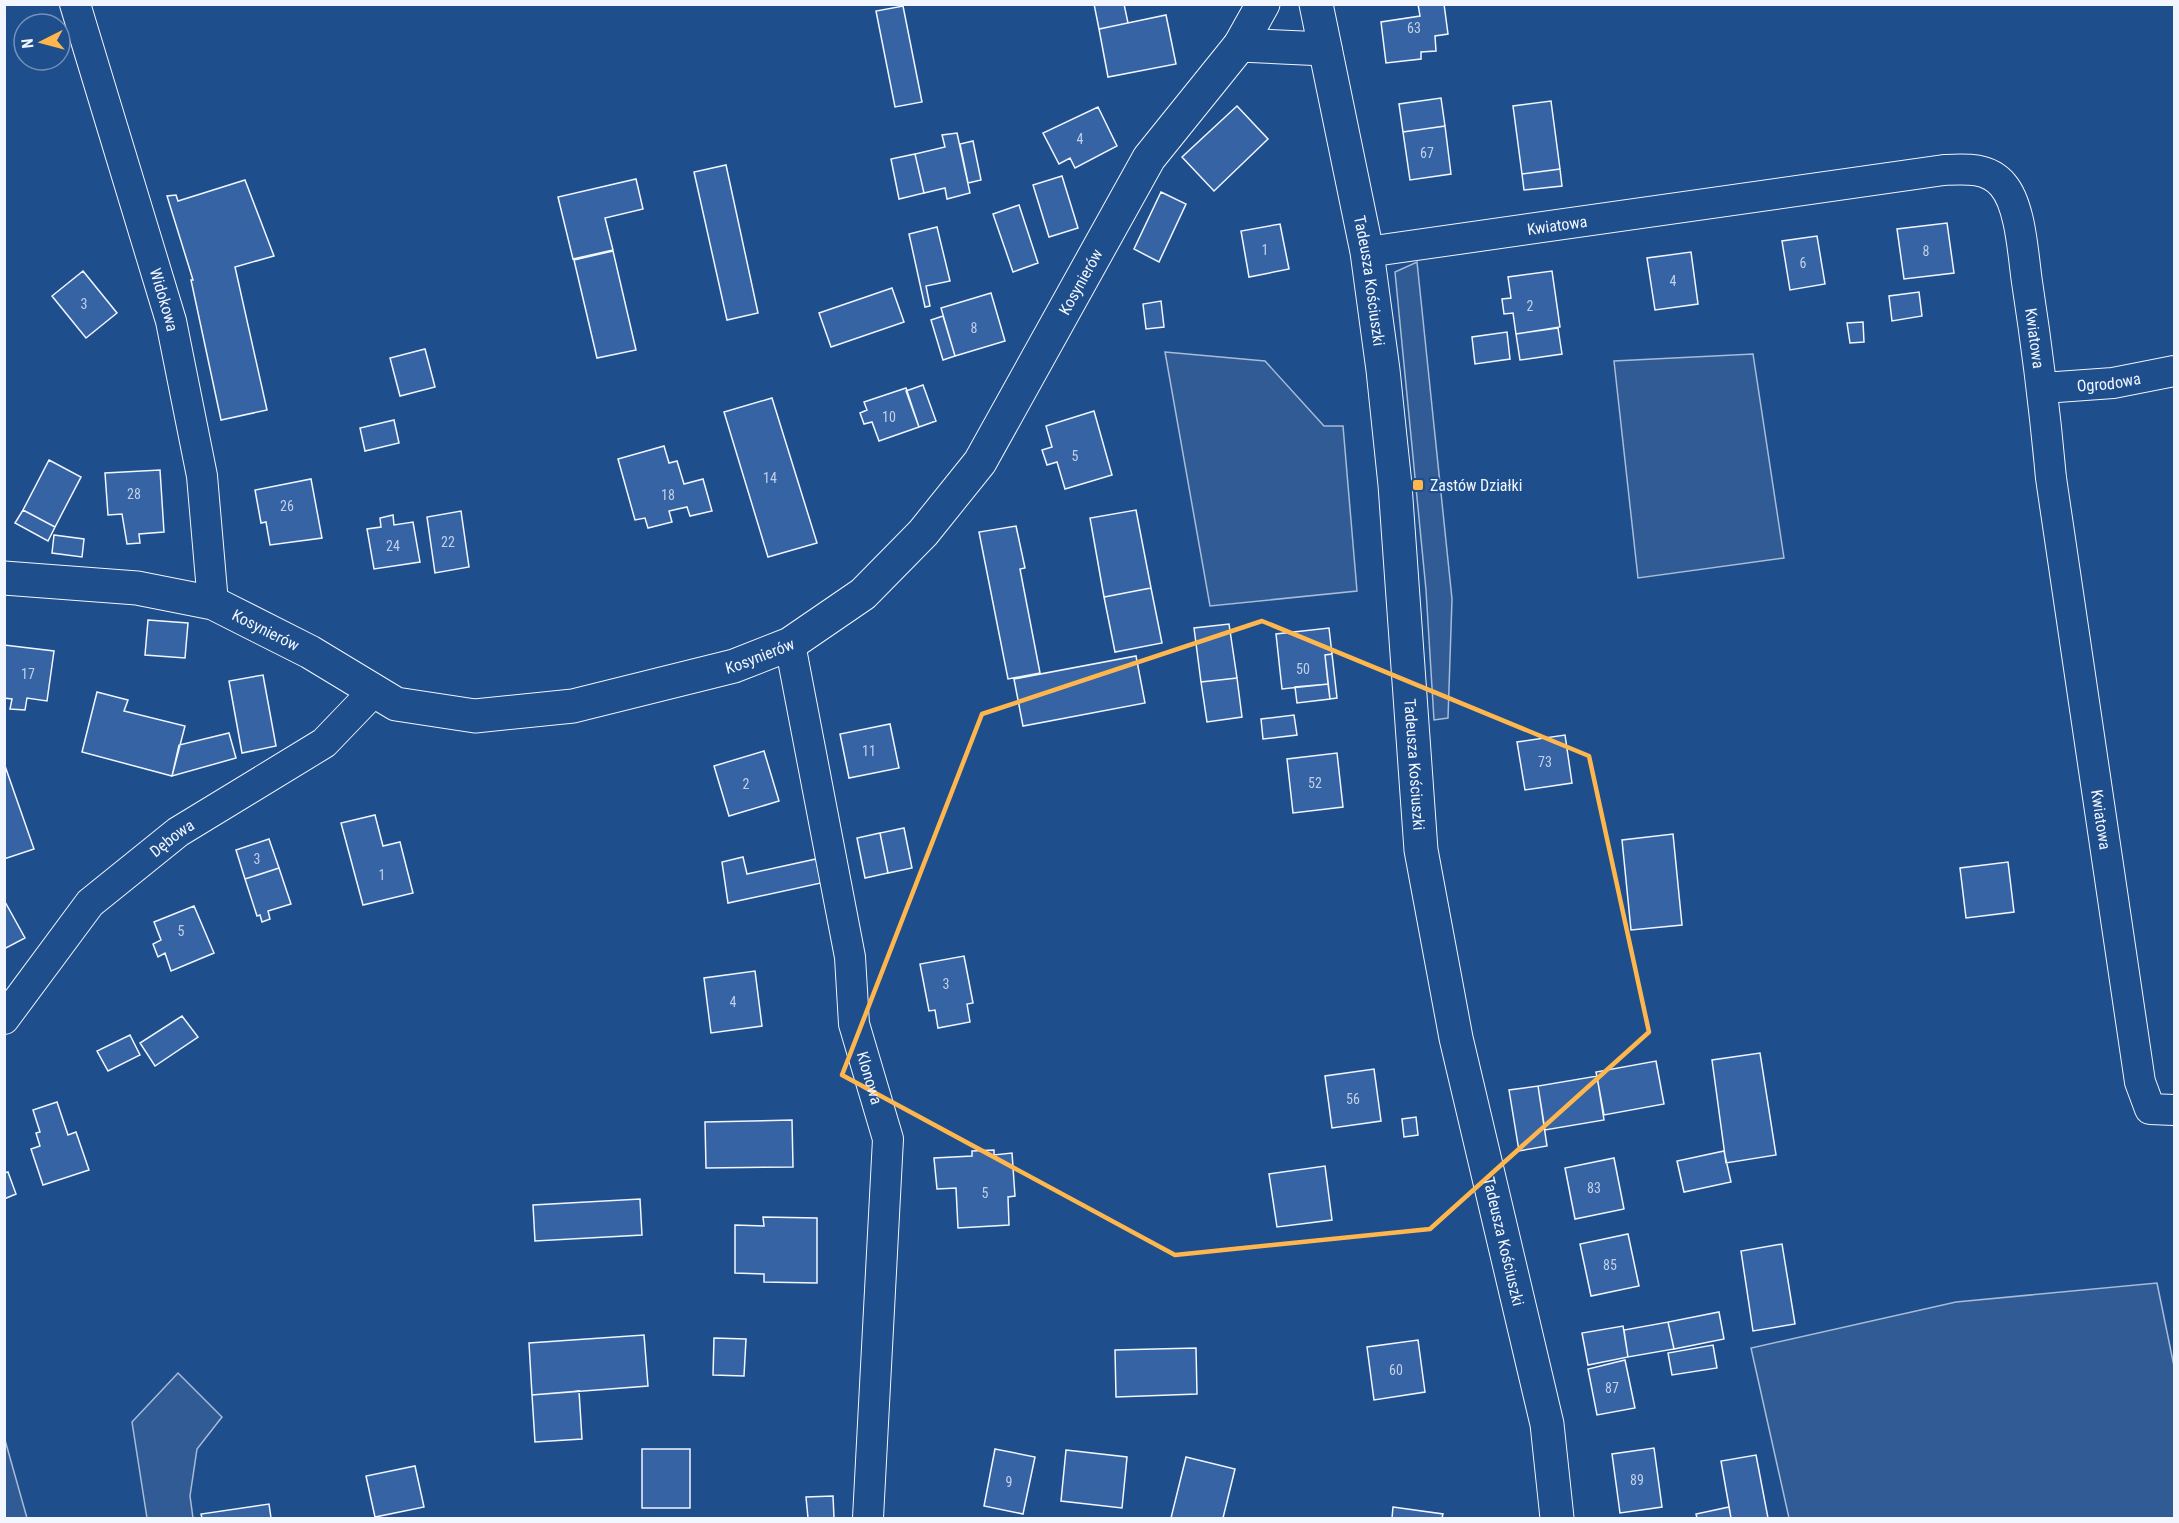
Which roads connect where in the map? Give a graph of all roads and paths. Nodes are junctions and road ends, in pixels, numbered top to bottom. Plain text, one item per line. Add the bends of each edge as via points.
1 (75, 4) edge
2 (1263, 4) edge
3 (1316, 4) edge
4 (1240, 45) junction
5 (1325, 49) junction
6 (1367, 252) junction
7 (2175, 371) edge
8 (2043, 388) junction
9 (4, 578) edge
10 (213, 603) junction
11 (790, 644) junction
12 (373, 692) junction
13 (4, 1019) edge
14 (2175, 1110) edge
15 (868, 1518) edge
16 (1557, 1518) edge

1 - 10 street, Widokowa via 171,321 202,476
2 - 4 street, Kosynierów
3 - 5 street, Tadeusza Kościuszki
4 - 5 street
4 - 11 street, Kosynierów via 1149,158 980,462 923,533 863,594
5 - 6 street, Tadeusza Kościuszki
6 - 8 street, Kwiatowa via 1944,170 1975,170 2003,184 2014,207
6 - 16 street, Tadeusza Kościuszki via 1395,485 1421,850 1456,1038 1547,1424
7 - 8 street, Ogrodowa via 2112,383
8 - 14 street, Kwiatowa via 2051,478 2140,1082 2150,1109
9 - 10 street, Kosynierów via 137,588
10 - 12 street, Kosynierów via 310,652
11 - 12 street, Kosynierów via 734,666 573,706 475,716 396,704
11 - 15 street, Klonowa via 850,957 854,1024 888,1139
12 - 13 street, Dębowa via 324,743 178,832 90,903

